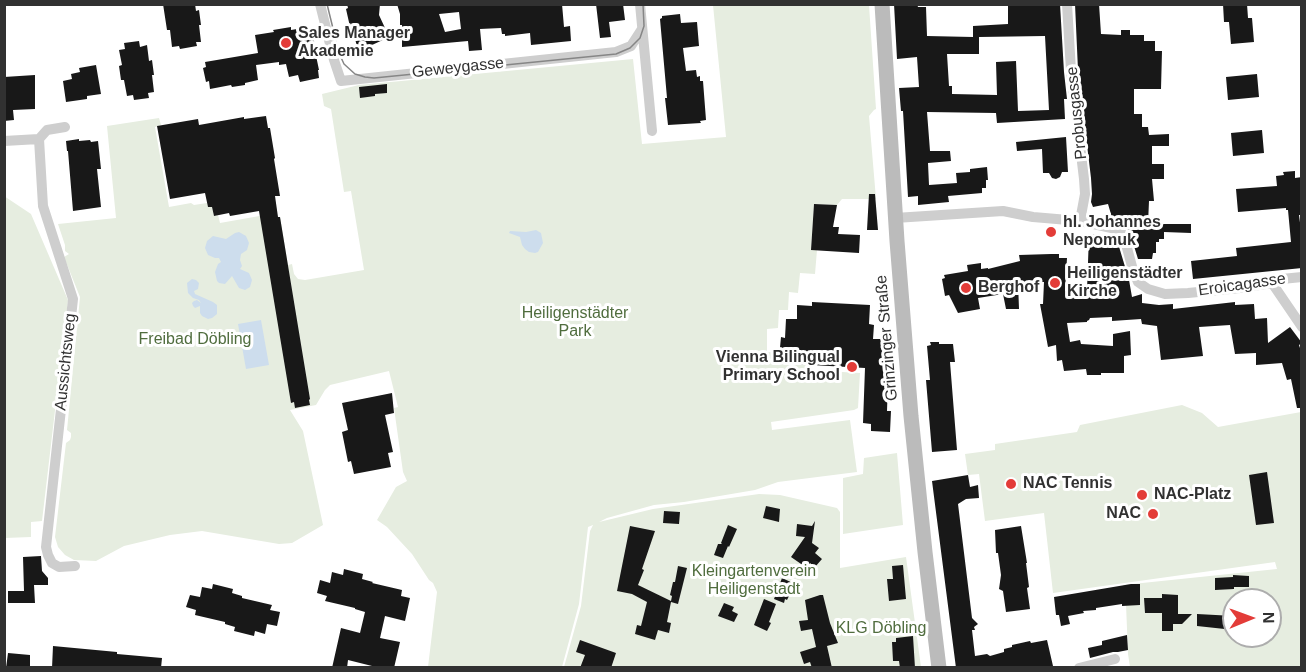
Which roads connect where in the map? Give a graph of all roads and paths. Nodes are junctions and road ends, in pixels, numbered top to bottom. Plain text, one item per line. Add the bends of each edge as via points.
1 (320, 4) edge
2 (640, 4) edge
3 (882, 4) edge
4 (1067, 4) edge
5 (642, 28) junction
6 (65, 127) dead end
7 (652, 131) dead end
8 (39, 139) junction
9 (4, 141) edge
10 (895, 218) junction
11 (1080, 221) junction
12 (1302, 277) edge
13 (1272, 284) junction
14 (1302, 327) edge
15 (75, 566) dead end
16 (1115, 659) dead end
17 (939, 668) edge
18 (1080, 668) edge

1 - 5 street, Geweygasse via 341,81 616,52 631,46
2 - 5 street
3 - 10 street, Grinzinger Straße
4 - 11 street, Probusgasse via 1084,179
5 - 7 street
6 - 8 street via 47,130
8 - 9 street
8 - 15 street, Aussichtsweg via 43,206 73,299 46,547 52,563 59,567
10 - 11 street via 1003,211
10 - 17 street, Grinzinger Straße via 915,454
11 - 13 street, Eroicagasse via 1121,232 1135,277 1148,289 1174,294
12 - 13 street, Eroicagasse
13 - 14 street
16 - 18 street

